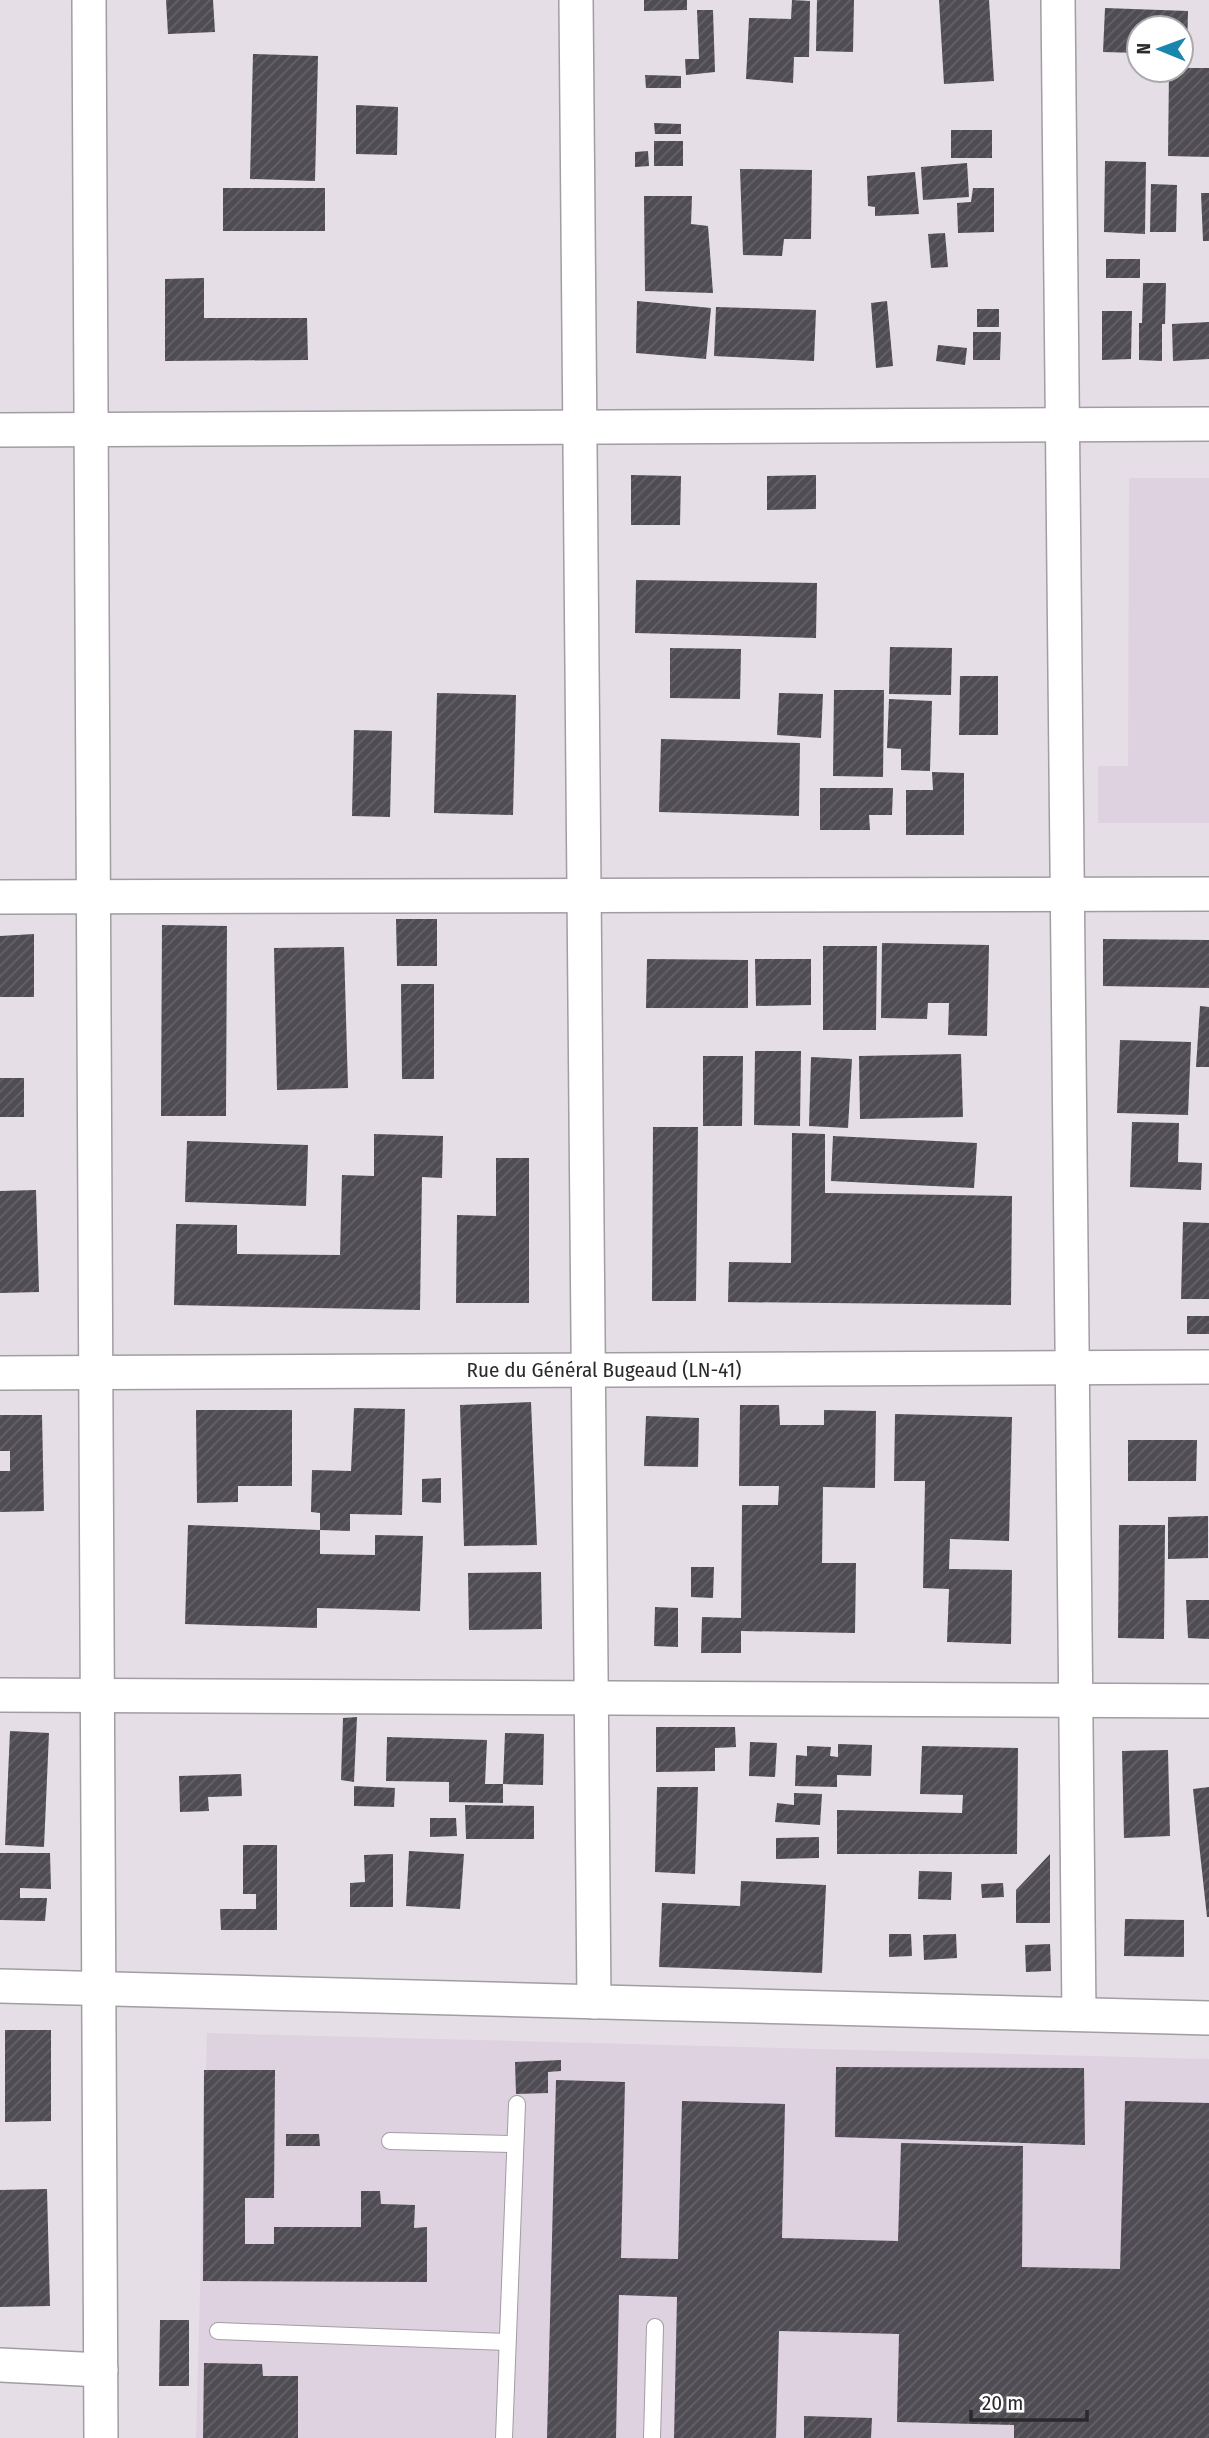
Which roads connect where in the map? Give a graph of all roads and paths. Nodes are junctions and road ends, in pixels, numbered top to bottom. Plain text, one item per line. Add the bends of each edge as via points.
1 (89, 0) edge
2 (576, 0) edge
3 (1058, 0) edge
4 (1209, 424) edge
5 (1062, 425) junction
6 (579, 427) junction
7 (91, 429) junction
8 (0, 430) edge
9 (1209, 894) edge
10 (1068, 895) junction
11 (584, 896) junction
12 (0, 897) edge
13 (93, 897) junction
14 (1209, 1367) edge
15 (1072, 1368) junction
16 (589, 1370) junction
17 (0, 1373) edge
18 (96, 1373) junction
19 (0, 1695) edge
20 (97, 1696) junction
21 (591, 1698) junction
22 (1075, 1700) junction
23 (1209, 1701) edge
24 (0, 1986) edge
25 (99, 1989) junction
26 (594, 2002) junction
27 (1079, 2014) junction
28 (1209, 2018) edge
29 (517, 2104) dead end
30 (390, 2141) dead end
31 (515, 2144) junction
32 (655, 2327) dead end
33 (218, 2331) dead end
34 (508, 2342) junction
35 (0, 2365) edge
36 (101, 2370) junction
37 (101, 2438) edge
38 (504, 2438) edge
39 (652, 2438) edge

1 - 7 street
2 - 6 street
3 - 5 street
4 - 5 street
5 - 6 street
5 - 10 street
6 - 7 street
6 - 11 street
7 - 8 street
7 - 13 street
9 - 10 street
10 - 11 street
10 - 15 street
11 - 13 street
11 - 16 street
12 - 13 street
13 - 18 street
14 - 15 street, Rue du Général Bugeaud (LN-41)
15 - 16 street, Rue du Général Bugeaud (LN-41)
15 - 22 street
16 - 18 street, Rue du Général Bugeaud (LN-41)
16 - 21 street
17 - 18 street, Rue du Général Bugeaud (LN-41)
18 - 20 street
19 - 20 street
20 - 21 street
20 - 25 street
21 - 22 street
21 - 26 street
22 - 23 street
22 - 27 street
24 - 25 street
25 - 26 street
25 - 36 street
26 - 27 street
27 - 28 street
29 - 31 lane
30 - 31 lane
31 - 34 lane
32 - 39 lane
33 - 34 lane
34 - 38 lane
35 - 36 street
36 - 37 street

